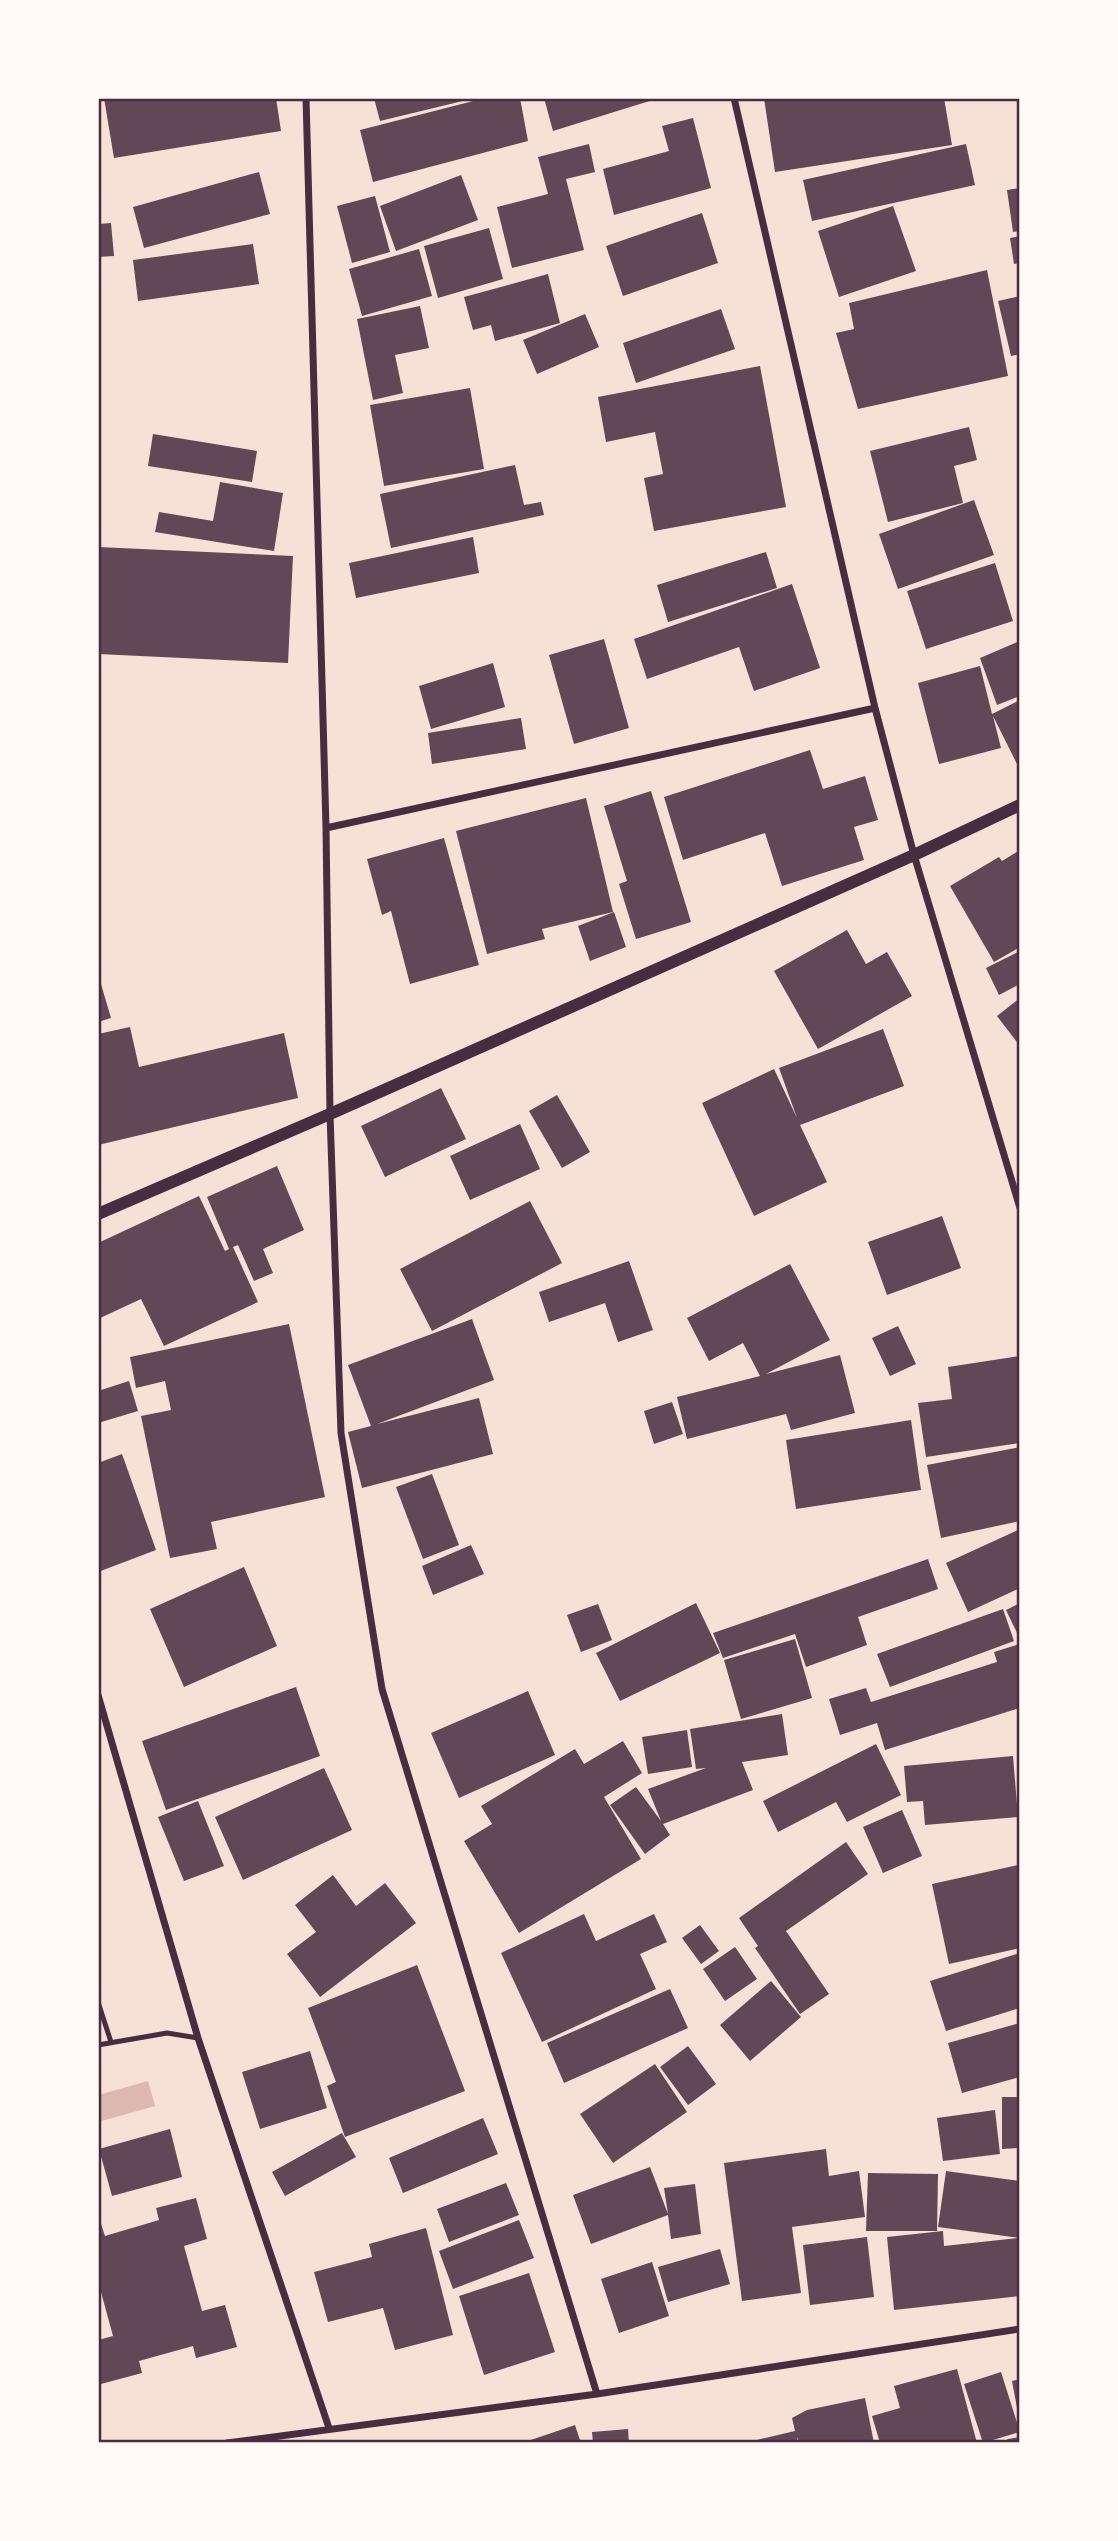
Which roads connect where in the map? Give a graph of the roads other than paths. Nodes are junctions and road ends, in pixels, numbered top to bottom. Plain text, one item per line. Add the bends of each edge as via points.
1 (306, 98) edge
2 (734, 98) edge
3 (875, 708) junction
4 (1020, 804) edge
5 (326, 828) junction
6 (914, 855) junction
7 (330, 1114) junction
8 (1020, 1208) edge
9 (98, 1214) edge
10 (98, 1695) edge
11 (98, 2002) edge
12 (198, 2038) junction
13 (111, 2042) junction
14 (98, 2045) edge
15 (1020, 2329) edge
16 (597, 2394) junction
17 (329, 2428) junction
18 (227, 2443) edge

1 - 5 street
2 - 3 street
3 - 5 street
3 - 6 street
4 - 6 street
5 - 7 street
6 - 7 street
6 - 8 street
7 - 9 street
7 - 16 street via 341,1433 382,1689
10 - 12 street
11 - 13 lane
12 - 13 lane via 167,2033
12 - 17 street
13 - 14 lane
15 - 16 street
16 - 17 street
17 - 18 street

